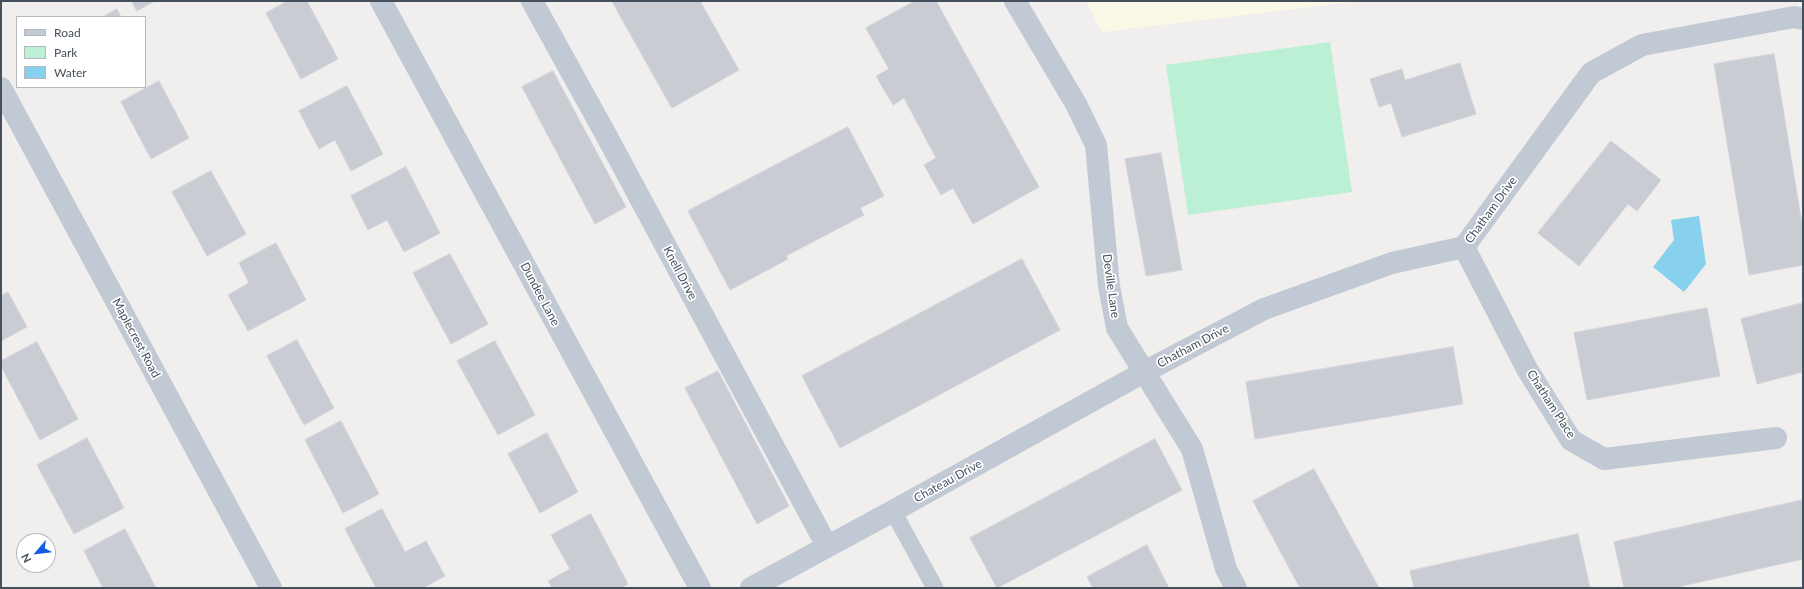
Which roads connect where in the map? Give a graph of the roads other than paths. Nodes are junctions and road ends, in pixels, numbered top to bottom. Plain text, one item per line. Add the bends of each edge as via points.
1 (381, 1) edge
2 (532, 1) edge
3 (1015, 1) edge
4 (1803, 19) edge
5 (1, 88) edge
6 (1464, 247) junction
7 (1144, 372) junction
8 (1776, 438) dead end
9 (893, 511) junction
10 (827, 546) junction
11 (271, 588) edge
12 (700, 588) edge
13 (751, 588) edge
14 (935, 588) edge
15 (1236, 588) edge

1 - 12 street, Dundee Lane
2 - 10 street, Knell Drive
3 - 7 street, Deville Lane via 1076,104 1096,145 1109,286 1117,328
4 - 6 street, Chatham Drive via 1794,17 1642,45 1591,73
5 - 11 street, Maplecrest Road
6 - 7 street, Chatham Drive via 1392,263 1264,309
6 - 8 street, Chatham Place via 1527,369 1571,440 1604,459
7 - 9 street, Chateau Drive
7 - 15 street, Deville Lane via 1192,449 1226,570
9 - 10 street, Chateau Drive
9 - 14 lane
10 - 13 street, Chateau Drive

